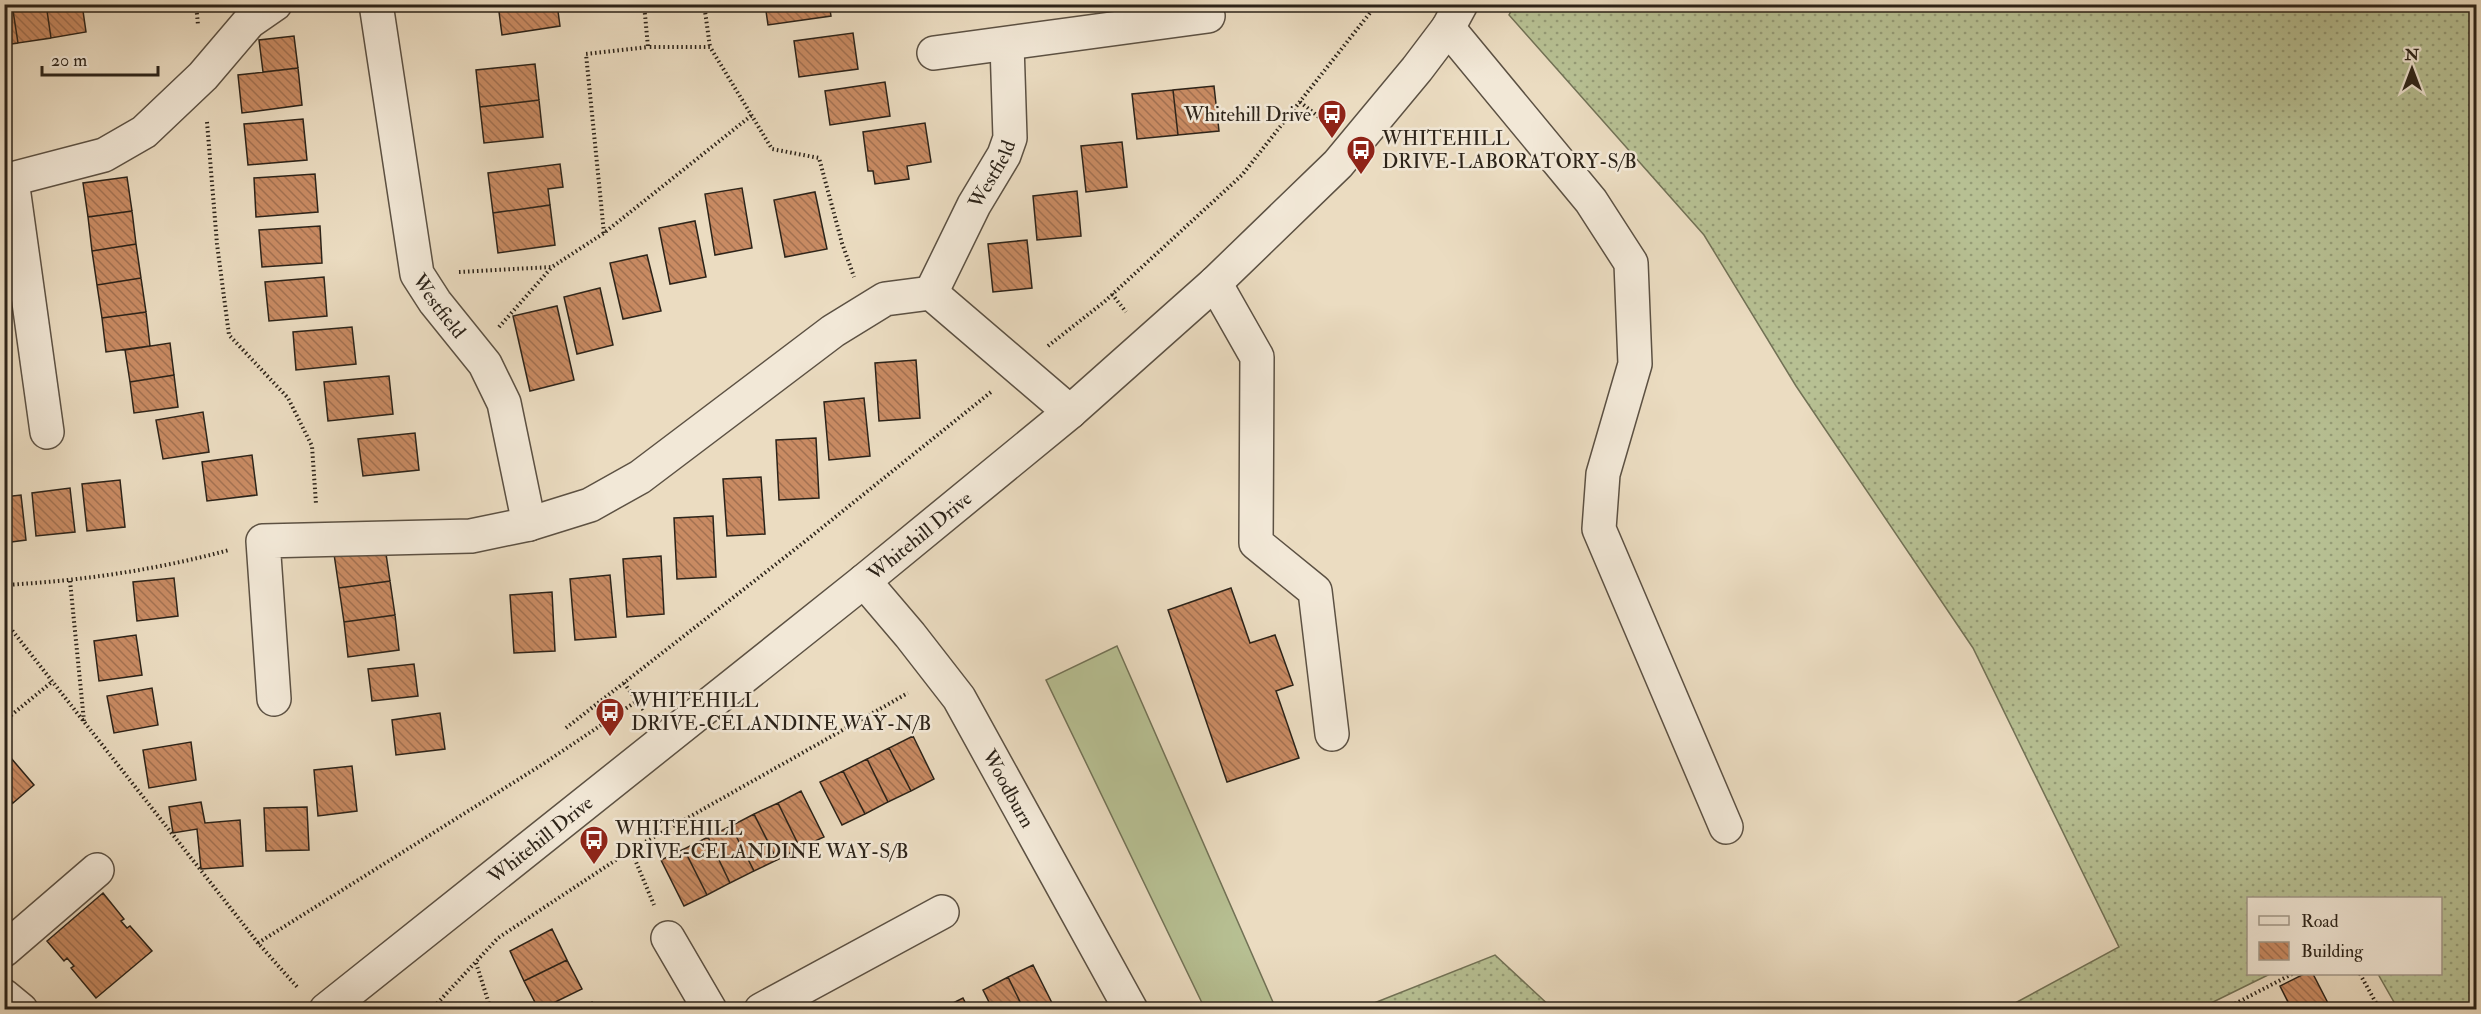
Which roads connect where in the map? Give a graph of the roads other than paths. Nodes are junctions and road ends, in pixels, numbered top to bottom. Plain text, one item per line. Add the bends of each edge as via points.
1 (275, 4) edge
2 (376, 4) edge
3 (1208, 16) dead end
4 (1454, 16) edge
5 (1007, 44) junction
6 (934, 52) dead end
7 (8, 180) edge
8 (1215, 283) junction
9 (931, 294) junction
10 (1070, 412) junction
11 (47, 432) dead end
12 (529, 524) junction
13 (864, 581) junction
14 (274, 699) dead end
15 (1332, 734) dead end
16 (1726, 826) dead end
17 (97, 870) dead end
18 (942, 912) dead end
19 (668, 938) road end
20 (4, 950) edge
21 (4, 996) edge
22 (314, 1001) edge
23 (21, 1010) edge
24 (710, 1010) edge
25 (761, 1010) edge
26 (1131, 1010) edge

1 - 7 street via 249,22 203,76 144,132 104,155
2 - 12 street, Westfield via 417,274 485,364 504,404
3 - 5 street
4 - 8 street, Whitehill Drive via 1418,69 1338,164
4 - 16 street via 1591,201 1631,263 1635,364 1603,474 1599,529
5 - 6 street
5 - 9 street, Westfield via 1010,138
7 - 11 street
8 - 10 street, Whitehill Drive
8 - 15 street via 1257,357 1256,543 1315,591
9 - 10 street
9 - 12 street via 885,299 833,331 640,477 590,505
10 - 13 street, Whitehill Drive
12 - 14 street via 471,536 263,541
13 - 22 street, Whitehill Drive
13 - 26 street, Woodburn via 959,698
17 - 20 street
18 - 25 street
19 - 24 street
21 - 23 street

